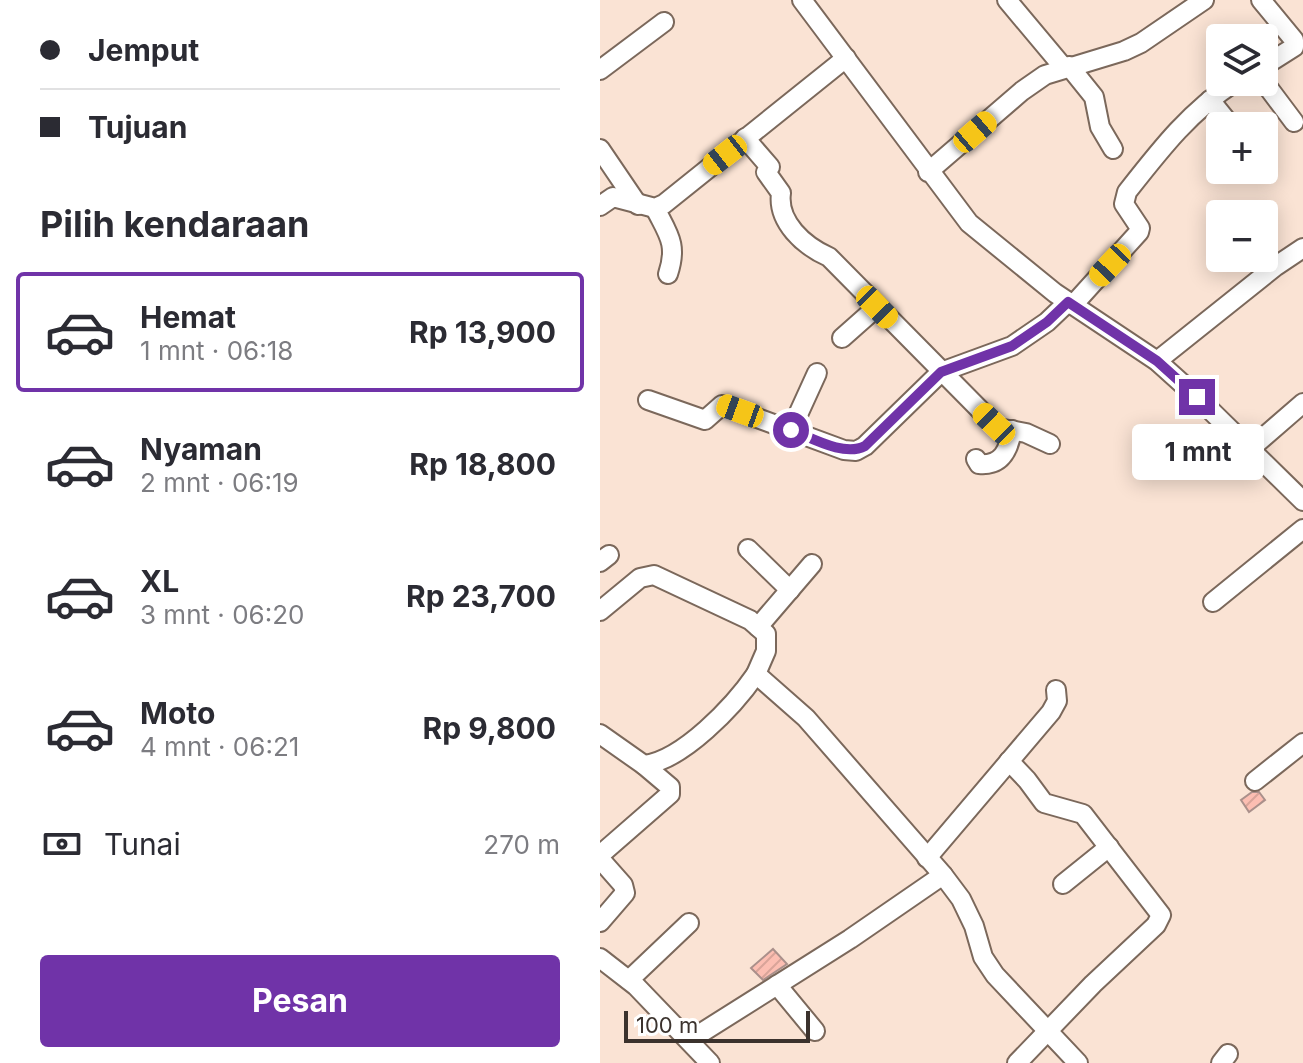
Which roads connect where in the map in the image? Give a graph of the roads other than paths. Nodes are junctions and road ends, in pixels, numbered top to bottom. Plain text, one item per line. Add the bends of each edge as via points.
1 (802, 0) edge
2 (1007, 0) edge
3 (1204, 0) edge
4 (1261, 0) edge
5 (664, 22) dead end
6 (846, 58) junction
7 (1278, 58) edge
8 (1067, 67) junction
9 (600, 70) edge
10 (1216, 96) edge
11 (1274, 96) edge
12 (1210, 100) junction
13 (1220, 112) edge
14 (1294, 122) dead end
15 (745, 138) junction
16 (600, 149) edge
17 (1113, 149) dead end
18 (928, 172) junction
19 (600, 206) edge
20 (646, 207) junction
21 (1303, 248) edge
22 (668, 274) dead end
23 (1071, 303) junction
24 (877, 307) junction
25 (842, 338) dead end
26 (1157, 361) junction
27 (941, 372) junction
28 (817, 373) dead end
29 (648, 400) dead end
30 (1303, 403) edge
31 (791, 430) junction
32 (1012, 430) junction
33 (1050, 444) dead end
34 (1250, 449) junction
35 (976, 459) dead end
36 (1303, 501) edge
37 (1303, 529) edge
38 (748, 549) dead end
39 (812, 564) dead end
40 (790, 590) junction
41 (1213, 602) dead end
42 (600, 611) edge
43 (758, 627) junction
44 (756, 674) junction
45 (1056, 690) dead end
46 (600, 734) edge
47 (1303, 743) edge
48 (1009, 761) junction
49 (644, 765) junction
50 (1255, 781) dead end
51 (1109, 847) junction
52 (600, 857) edge
53 (927, 858) junction
54 (943, 875) junction
55 (1063, 884) dead end
56 (600, 922) edge
57 (689, 923) dead end
58 (600, 958) edge
59 (629, 980) junction
60 (777, 985) junction
61 (1049, 1029) junction
62 (815, 1031) dead end
63 (690, 1040) junction
64 (710, 1063) edge
65 (1017, 1063) edge
66 (1078, 1063) edge

1 - 6 street
2 - 8 street
3 - 8 street via 1141,43
4 - 7 street via 1294,40 1294,47
5 - 9 street
6 - 15 street
6 - 18 street
8 - 17 street via 1094,97 1100,127
8 - 18 street via 1022,91
10 - 12 street
11 - 14 street
12 - 13 street
12 - 23 street via 1176,130 1127,192 1124,204 1139,232
15 - 20 street via 664,204
15 - 24 street via 770,167 766,172 781,193 779,207 787,223
16 - 20 street
18 - 23 street via 969,223
19 - 20 street via 621,197
20 - 22 street via 672,241
21 - 26 street
23 - 26 street
23 - 27 street via 1012,346
24 - 25 street
24 - 27 street
26 - 34 street
27 - 31 street via 856,451
27 - 32 street via 998,428
28 - 31 street
29 - 31 street via 705,420 722,405
30 - 34 street
32 - 33 street
32 - 35 street via 1001,458 985,465
34 - 36 street
37 - 41 street
38 - 40 street
39 - 40 street
40 - 43 street
42 - 43 street via 640,578 654,575
43 - 44 street via 766,634 766,651
44 - 49 street via 723,715 680,750
44 - 53 street via 806,718
45 - 48 street via 1055,706
46 - 49 street
47 - 50 street
48 - 51 street via 1044,803 1080,812
48 - 53 street
49 - 52 street via 670,787 670,794
51 - 55 street
51 - 61 street via 1160,918
52 - 56 street via 625,893
53 - 54 street
54 - 60 street
54 - 61 street via 961,899 995,975
57 - 59 street
58 - 59 street
59 - 63 street
60 - 62 street
60 - 63 street
61 - 65 street
61 - 66 street
63 - 64 street

